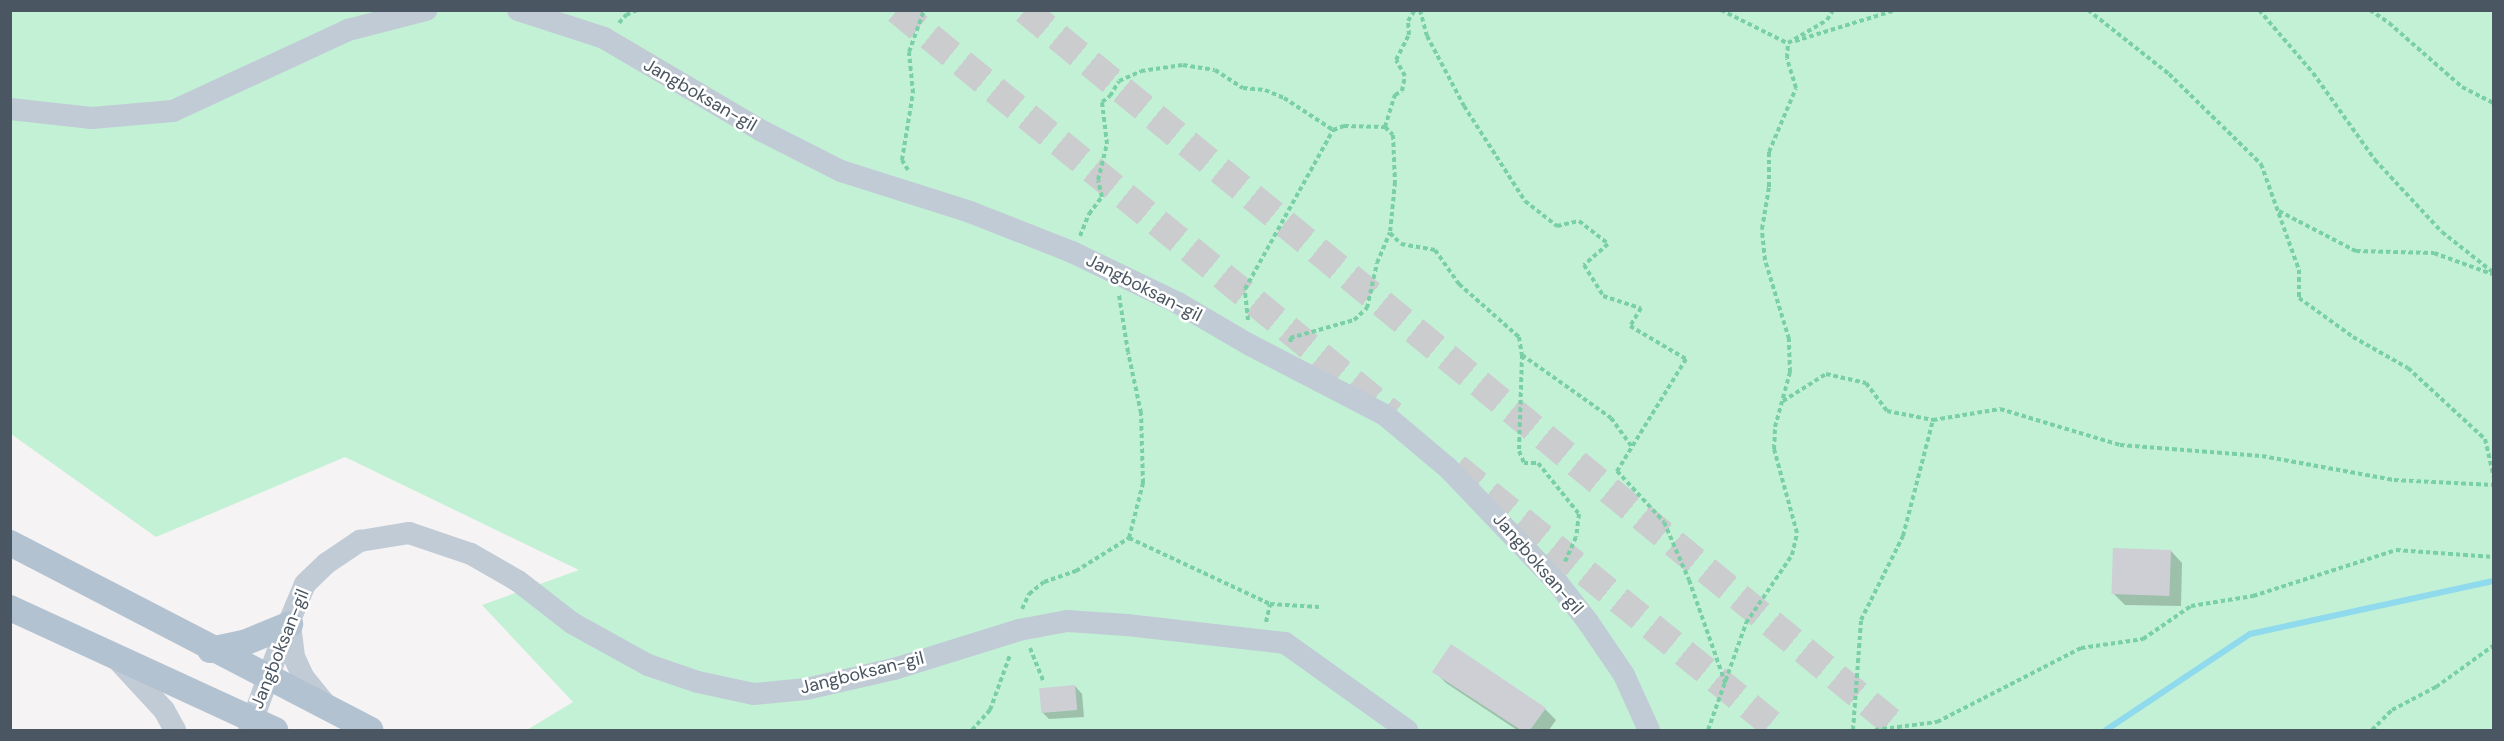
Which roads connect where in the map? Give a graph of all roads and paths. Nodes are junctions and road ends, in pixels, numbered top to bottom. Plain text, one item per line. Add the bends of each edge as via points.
1 (426, 10) edge
2 (518, 10) edge
3 (835, 10) edge
4 (874, 10) edge
5 (924, 10) edge
6 (1415, 10) edge
7 (1420, 10) edge
8 (1721, 10) edge
9 (1833, 10) edge
10 (1896, 10) edge
11 (2088, 10) edge
12 (2259, 10) edge
13 (2370, 10) edge
14 (1788, 43) junction
15 (2493, 103) edge
16 (10, 109) edge
17 (1385, 127) junction
18 (1333, 130) junction
19 (923, 197) junction
20 (2278, 211) junction
21 (1390, 232) junction
22 (1076, 254) junction
23 (2493, 274) edge
24 (1124, 277) junction
25 (1250, 345) junction
26 (1522, 355) junction
27 (1293, 366) junction
28 (1782, 402) junction
29 (1933, 420) junction
30 (1632, 447) junction
31 (2493, 477) edge
32 (2493, 485) edge
33 (1129, 538) junction
34 (10, 543) edge
35 (2493, 556) edge
36 (1557, 582) junction
37 (1319, 607) dead end
38 (10, 608) edge
39 (290, 624) junction
40 (1021, 630) junction
41 (2493, 645) edge
42 (210, 650) junction
43 (113, 655) junction
44 (266, 678) junction
45 (1043, 681) dead end
46 (1726, 685) junction
47 (331, 711) junction
48 (250, 725) edge
49 (175, 730) edge
50 (275, 730) edge
51 (370, 730) edge
52 (972, 730) edge
53 (1407, 730) edge
54 (1649, 730) edge
55 (1708, 730) edge
56 (1853, 730) edge
57 (1875, 730) edge
58 (2372, 730) edge

1 - 16 street via 348,30 173,111 92,118
2 - 19 street, Jangboksan-gil via 604,39 841,171
3 - 4 path
5 - 19 path via 909,52 913,93 902,160
6 - 17 path via 1408,21 1409,35 1396,60 1405,76 1402,91 1395,95
7 - 30 path via 1426,36 1464,106 1524,201 1557,226 1579,221 1608,244 1584,265 1604,296 1641,308 1630,326 1686,359
8 - 14 path
9 - 14 path via 1827,20
10 - 14 path
11 - 20 path via 2169,74 2261,164
12 - 23 path via 2313,73 2375,160 2442,232
13 - 15 path via 2462,87
14 - 28 path via 1786,58 1796,88 1769,152 1769,187 1762,229 1765,260 1789,339 1790,372
17 - 18 path via 1344,126
17 - 21 path via 1394,135
18 - 22 path via 1284,98 1265,90 1243,88 1215,70 1183,65 1141,71 1119,81 1101,102 1107,144 1098,180 1101,197 1083,228
18 - 25 path via 1245,289
19 - 22 street, Jangboksan-gil
20 - 23 path via 2356,251 2434,253
20 - 31 path via 2299,270 2299,298 2353,337 2408,368 2485,439
21 - 26 path via 1401,244 1435,250 1459,284 1520,338
21 - 27 path via 1377,263 1366,308 1354,320 1290,338
22 - 24 street, Jangboksan-gil
24 - 25 street, Jangboksan-gil
24 - 33 path via 1118,298 1141,413 1143,483
25 - 27 street, Jangboksan-gil
26 - 30 path via 1611,418
26 - 36 path via 1520,451 1524,463 1538,463 1579,514 1576,537
27 - 36 street, Jangboksan-gil via 1385,415 1448,468
28 - 29 path via 1826,374 1866,383 1887,411
28 - 46 path via 1774,449 1797,532 1792,555 1746,623
29 - 32 path via 2000,409 2120,445 2262,456 2394,480
29 - 56 path via 1903,536 1861,620
30 - 46 path via 1617,471 1664,522
33 - 37 path via 1270,604
33 - 40 path via 1076,571 1044,582 1029,594 1022,604
34 - 42 main road
35 - 57 path via 2396,550 2253,596 2191,606 2143,639 2081,648 1936,722
36 - 54 street, Jangboksan-gil via 1624,675
38 - 43 main road
39 - 40 street, Jangboksan-gil via 305,584 327,563 360,541 409,533 471,554 518,581 572,623 648,665 698,682 754,694 806,690 894,669
39 - 42 main road via 244,643
39 - 44 street, Jangboksan-gil
39 - 47 street via 294,657 304,678
40 - 45 path
40 - 52 path via 990,710
40 - 53 street, Jangboksan-gil via 1067,621 1285,643
41 - 58 path via 2436,687 2392,710
42 - 44 main road
43 - 48 main road
43 - 49 street via 164,710
44 - 47 main road
44 - 48 street, Jangboksan-gil
46 - 55 path
47 - 51 main road
48 - 50 main road

